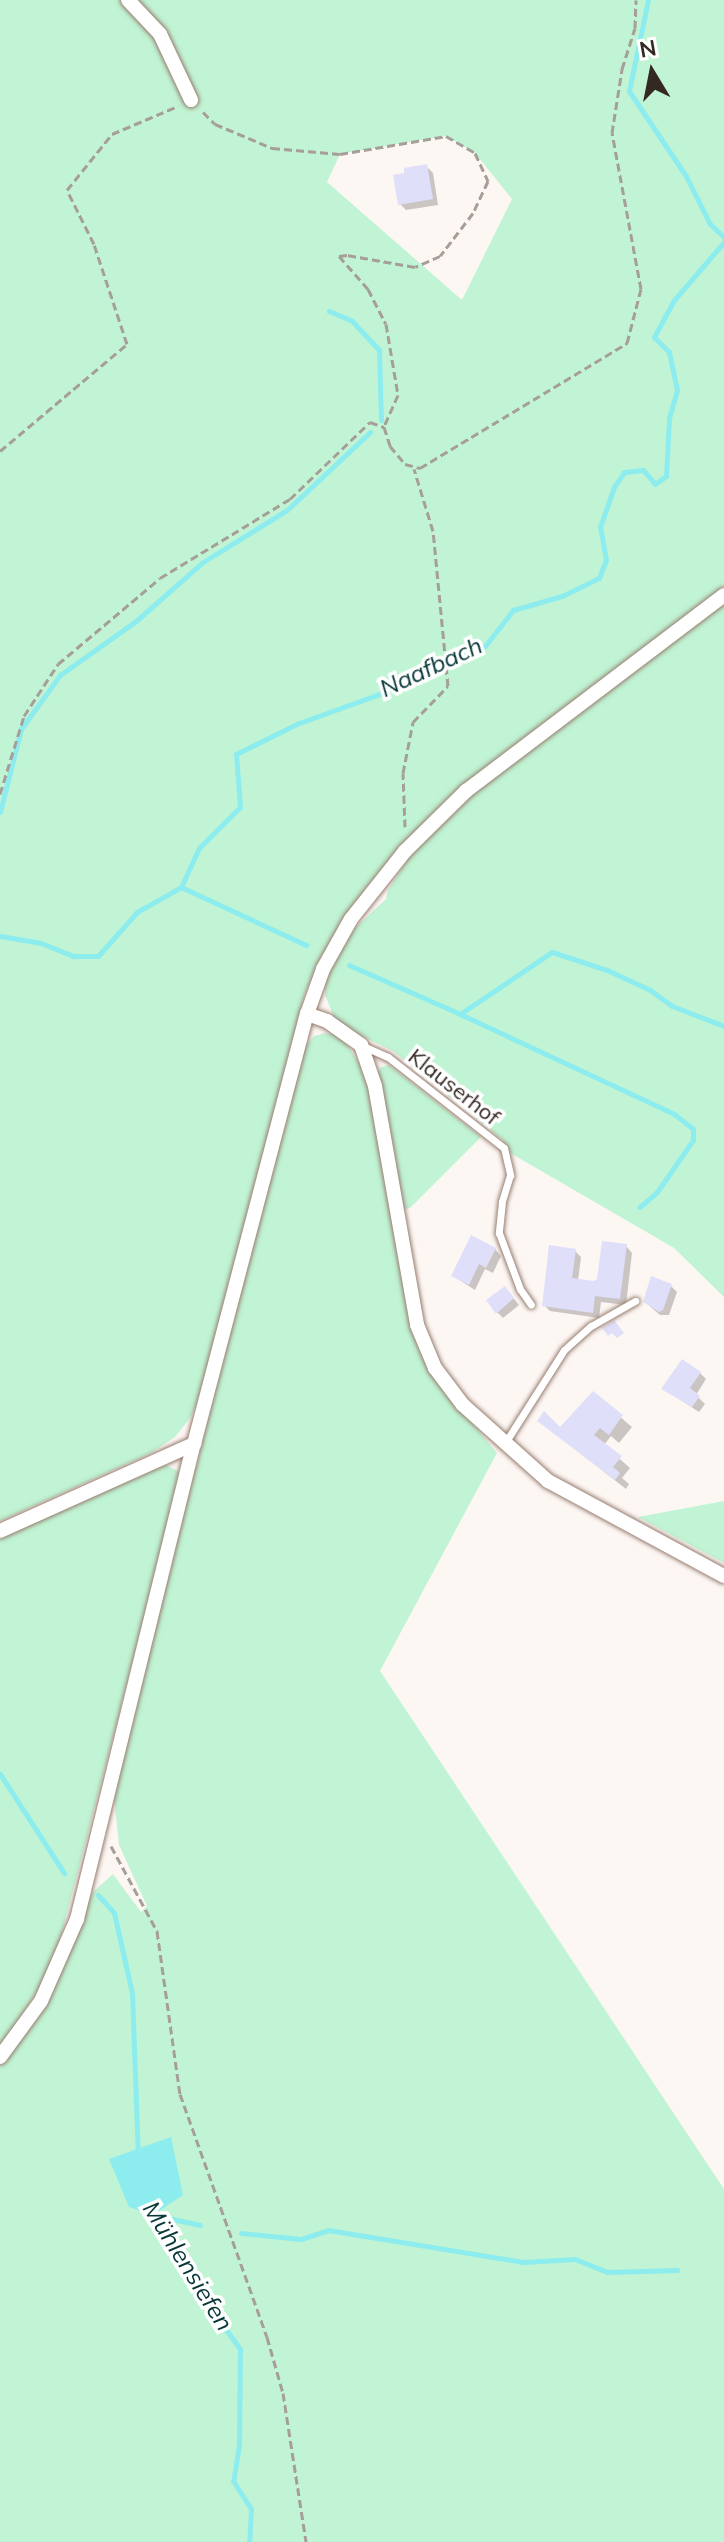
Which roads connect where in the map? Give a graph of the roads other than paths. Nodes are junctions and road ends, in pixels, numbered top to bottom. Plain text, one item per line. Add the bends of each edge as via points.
1 (128, 0) edge
2 (191, 100) road end
3 (724, 595) edge
4 (307, 1014) junction
5 (361, 1045) junction
6 (635, 1301) dead end
7 (531, 1305) dead end
8 (194, 1444) junction
9 (504, 1445) junction
10 (0, 1531) edge
11 (724, 1576) edge
12 (0, 2057) edge

1 - 2 street via 160,34
3 - 4 street via 466,791 405,851 351,919 323,969
4 - 5 street
4 - 8 street
5 - 7 lane, Klauserhof via 388,1057 504,1148 510,1175 499,1233
5 - 9 street via 375,1086 417,1325 435,1368
6 - 9 lane via 591,1326 564,1350
8 - 10 street
8 - 12 street via 77,1919 41,2001
9 - 11 street via 548,1481

